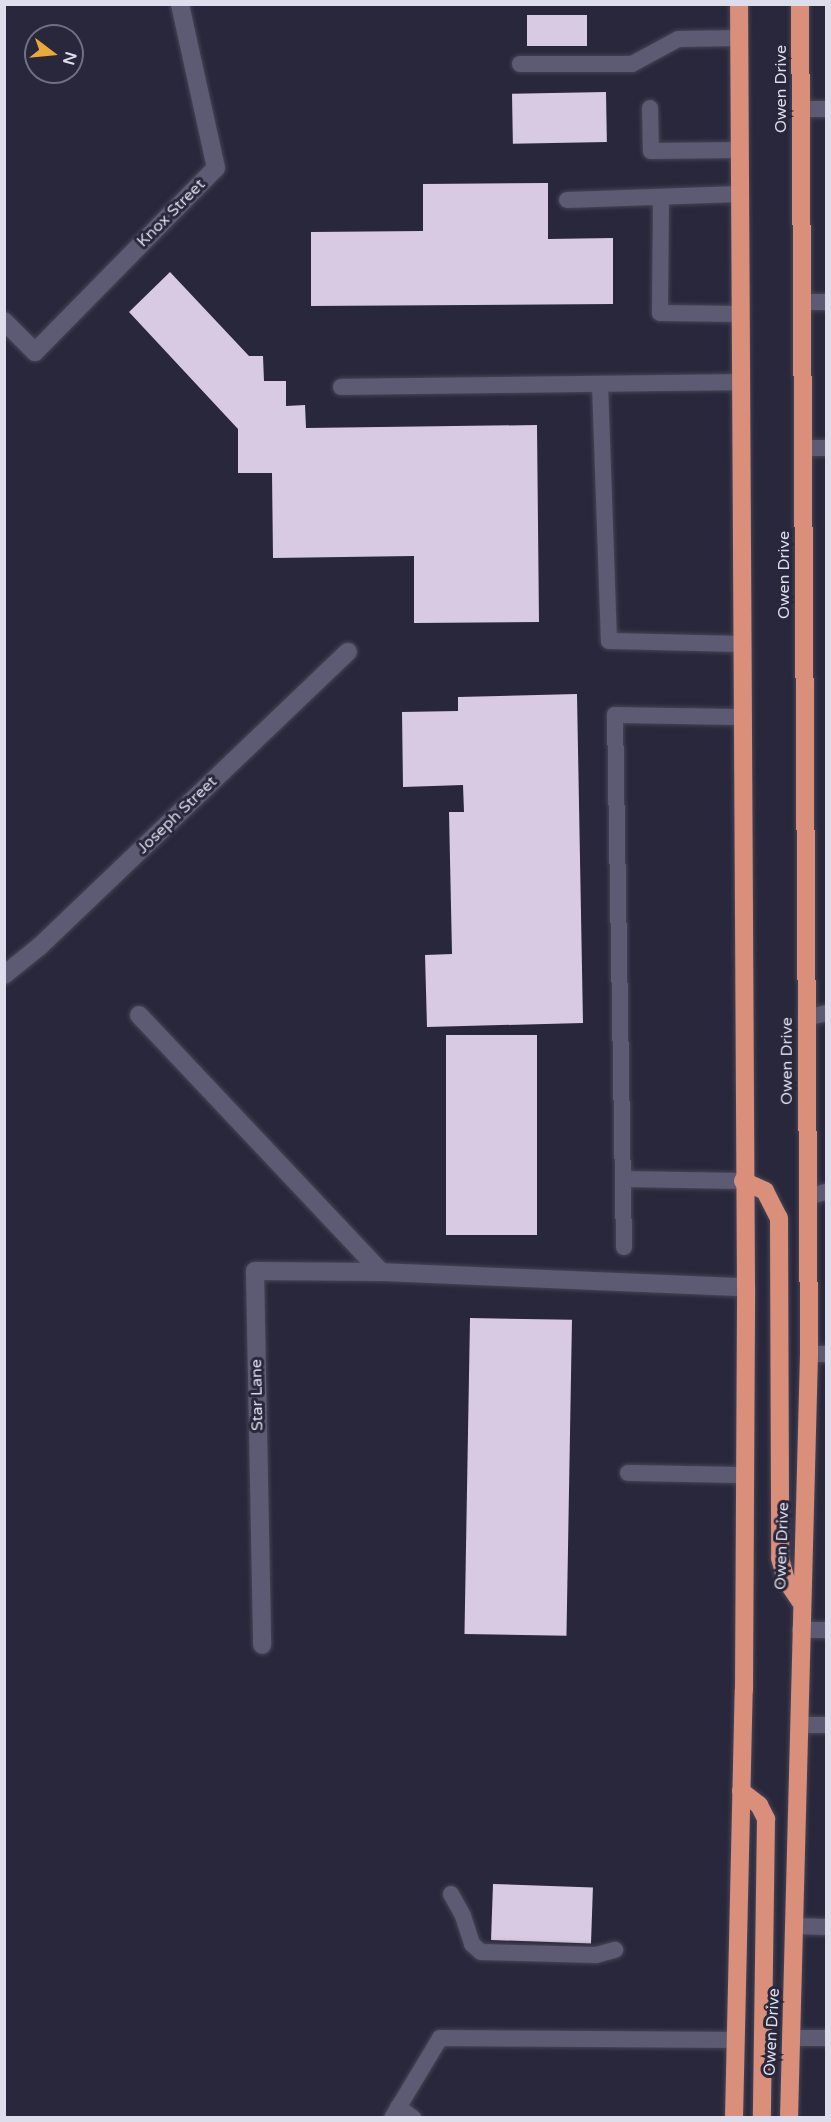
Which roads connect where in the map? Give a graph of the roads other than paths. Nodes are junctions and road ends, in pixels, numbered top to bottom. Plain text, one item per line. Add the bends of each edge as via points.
1 (180, 4) edge
2 (739, 4) edge
3 (800, 4) edge
4 (739, 38) junction
5 (520, 64) dead end
6 (650, 108) dead end
7 (801, 109) junction
8 (826, 109) edge
9 (740, 150) junction
10 (739, 194) junction
11 (661, 197) junction
12 (567, 200) dead end
13 (802, 302) junction
14 (826, 302) edge
15 (740, 314) junction
16 (4, 321) edge
17 (740, 382) junction
18 (600, 384) junction
19 (340, 387) dead end
20 (803, 448) junction
21 (826, 448) edge
22 (743, 644) junction
23 (348, 652) dead end
24 (744, 717) junction
25 (4, 975) edge
26 (826, 1013) edge
27 (139, 1015) dead end
28 (806, 1018) junction
29 (622, 1179) junction
30 (743, 1181) junction
31 (826, 1192) edge
32 (807, 1197) junction
33 (624, 1247) dead end
34 (381, 1272) junction
35 (746, 1287) junction
36 (818, 1354) edge
37 (628, 1473) dead end
38 (745, 1475) junction
39 (800, 1601) junction
40 (800, 1630) junction
41 (826, 1630) edge
42 (262, 1645) dead end
43 (799, 1725) junction
44 (826, 1725) edge
45 (741, 1791) junction
46 (451, 1894) dead end
47 (796, 1926) junction
48 (826, 1927) edge
49 (615, 1950) dead end
50 (791, 2038) junction
51 (826, 2038) edge
52 (735, 2040) junction
53 (395, 2112) edge
54 (413, 2118) edge
55 (734, 2118) edge
56 (762, 2118) edge
57 (789, 2118) edge

1 - 16 street, Knox Street via 216,168 35,352
2 - 4 highway
3 - 7 highway, Owen Drive
4 - 5 lane via 678,39 632,64
4 - 9 highway
6 - 9 lane via 651,151
7 - 8 lane
7 - 13 highway, Owen Drive
9 - 10 highway
10 - 11 lane
10 - 15 highway
11 - 12 lane
11 - 15 lane via 660,313
13 - 14 lane
13 - 20 highway, Owen Drive
15 - 17 highway
17 - 18 lane
17 - 22 highway
18 - 19 lane
18 - 22 lane via 609,641
20 - 21 lane
20 - 28 highway, Owen Drive
22 - 24 highway
23 - 25 street, Joseph Street via 40,946
24 - 29 lane via 615,715
24 - 30 highway
26 - 28 lane
27 - 34 street
28 - 32 highway, Owen Drive
29 - 30 lane
29 - 33 lane
30 - 35 highway
30 - 39 highway via 765,1191 779,1218 780,1558 786,1580
31 - 32 lane
32 - 36 highway, Owen Drive
34 - 35 street, Star Lane
34 - 42 street, Star Lane via 255,1271
35 - 38 highway
36 - 39 highway, Owen Drive
37 - 38 lane
38 - 45 highway
39 - 40 highway, Owen Drive
40 - 41 lane
40 - 43 highway, Owen Drive
43 - 44 lane
43 - 47 highway, Owen Drive
45 - 52 highway
45 - 56 highway via 759,1805 766,1819
46 - 49 lane via 472,1944 482,1952 596,1955
47 - 48 lane
47 - 50 highway, Owen Drive
50 - 51 lane
50 - 57 highway, Owen Drive
52 - 53 lane via 440,2038
52 - 55 highway
53 - 54 lane

